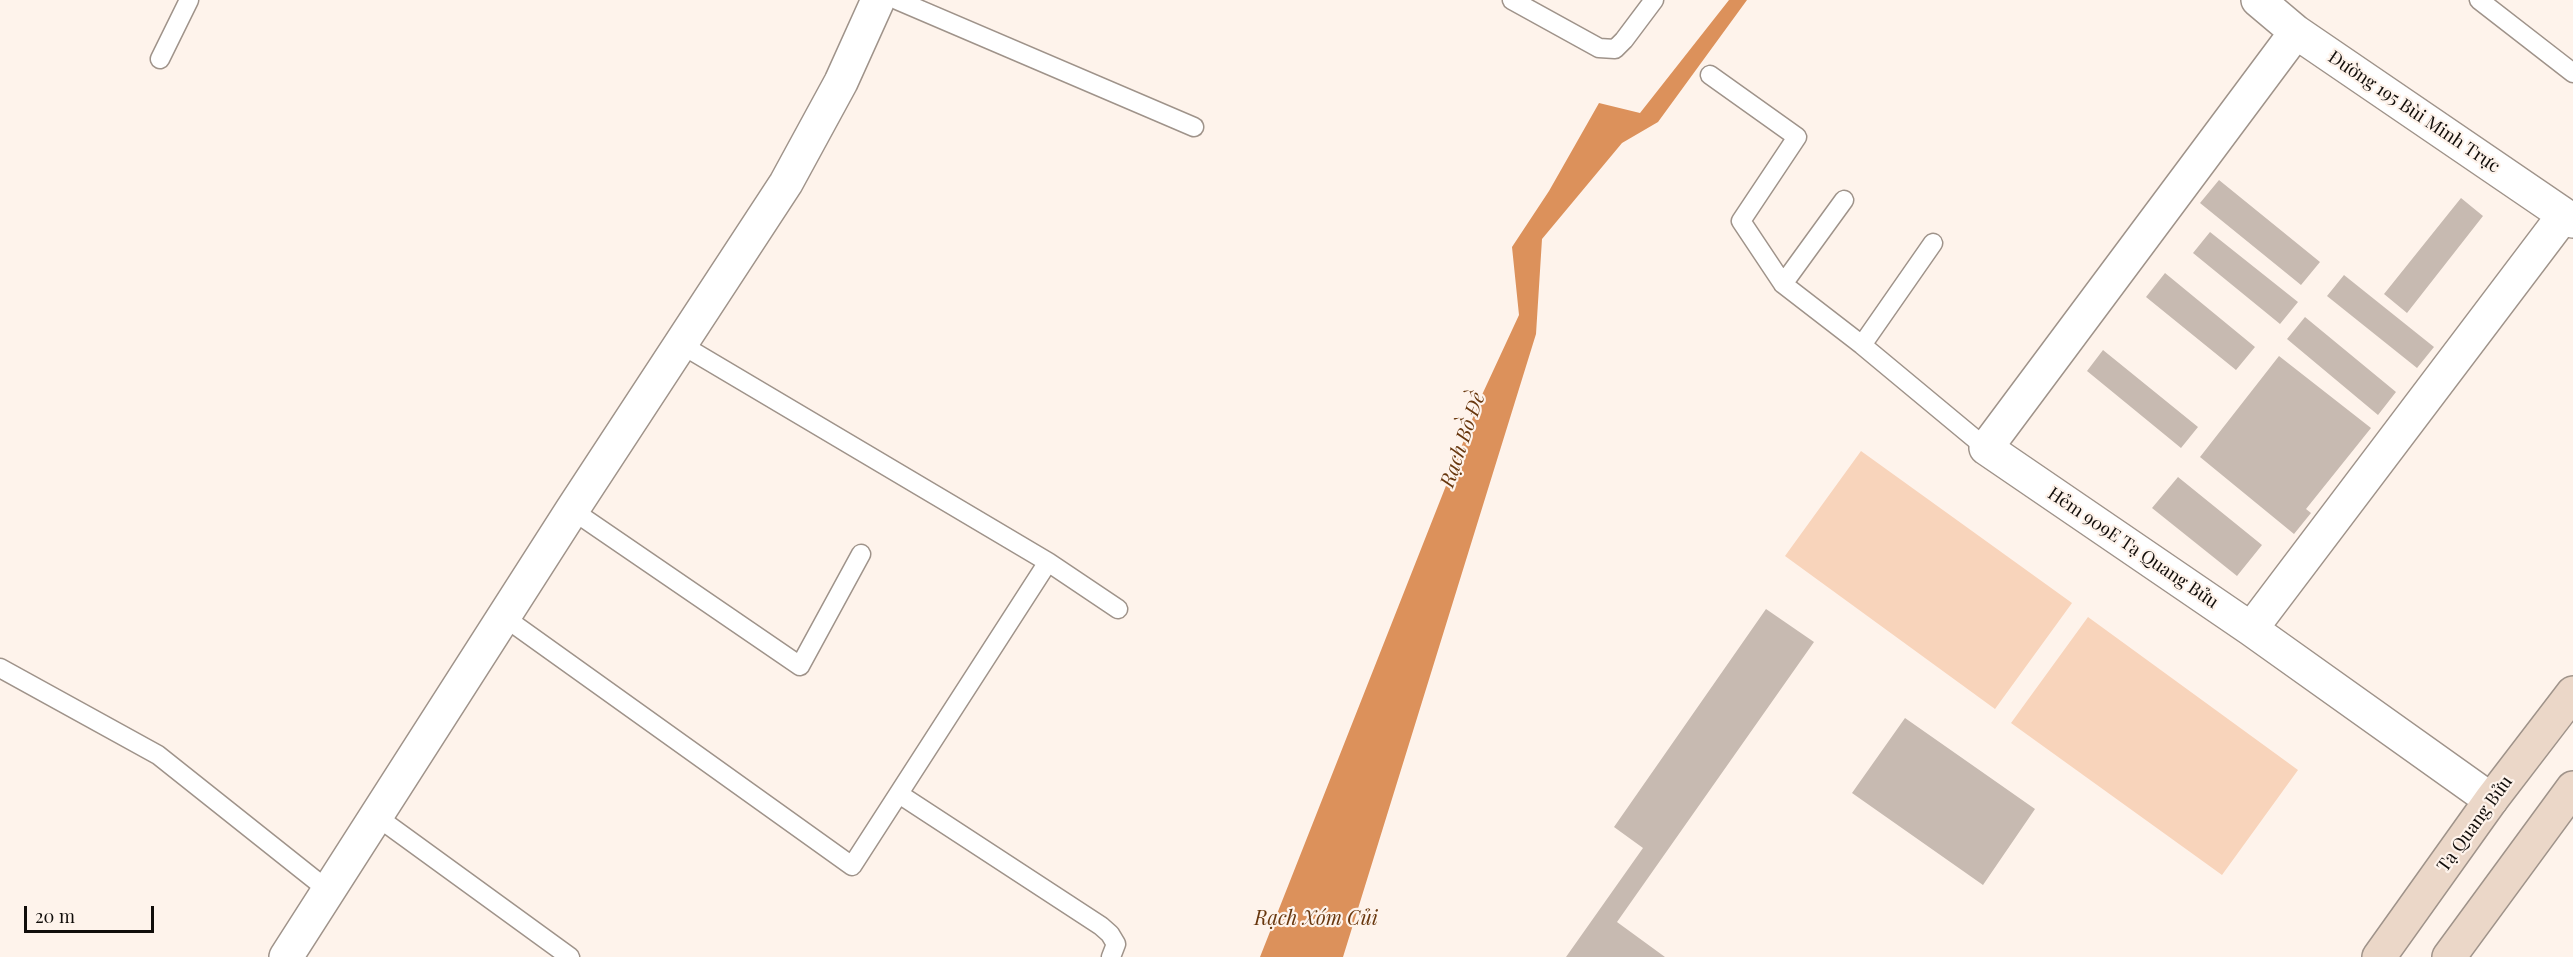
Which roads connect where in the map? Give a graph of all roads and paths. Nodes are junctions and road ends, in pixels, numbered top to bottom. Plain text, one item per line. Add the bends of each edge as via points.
1 (189, 0) edge
2 (878, 0) edge
3 (897, 0) edge
4 (1512, 0) edge
5 (1654, 0) edge
6 (2258, 0) edge
7 (2479, 0) edge
8 (2296, 32) junction
9 (160, 59) dead end
10 (2573, 73) edge
11 (1710, 75) dead end
12 (1194, 127) dead end
13 (1844, 200) dead end
14 (2570, 213) edge
15 (1933, 243) dead end
16 (1783, 284) junction
17 (682, 345) junction
18 (1862, 345) junction
19 (1986, 448) junction
20 (572, 510) junction
21 (861, 554) dead end
22 (1048, 562) junction
23 (1118, 609) dead end
24 (504, 617) junction
25 (2251, 629) junction
26 (0, 668) edge
27 (2573, 693) edge
28 (2573, 788) edge
29 (898, 794) junction
30 (2492, 800) junction
31 (376, 816) junction
32 (329, 891) junction
33 (286, 957) edge
34 (570, 957) edge
35 (1111, 957) edge
36 (2379, 957) edge
37 (2449, 957) edge

1 - 9 lane
2 - 17 street via 841,82 786,183
3 - 12 lane
4 - 5 lane via 1599,48 1615,49
6 - 8 street, Đường 195 Bùi Minh Trực
7 - 10 lane
8 - 14 street, Đường 195 Bùi Minh Trực
8 - 19 street
11 - 16 lane, Hẻm 909E Tạ Quang Bửu via 1797,138 1741,221
13 - 16 lane
14 - 25 street
15 - 18 lane
16 - 18 lane, Hẻm 909E Tạ Quang Bửu
17 - 20 street
17 - 22 lane
18 - 19 lane, Hẻm 909E Tạ Quang Bửu
19 - 25 street, Hẻm 909E Tạ Quang Bửu
20 - 21 lane via 800,666
20 - 24 street
22 - 23 lane
22 - 29 lane
24 - 29 lane via 852,866
24 - 31 street
25 - 30 street, Hẻm 909E Tạ Quang Bửu
26 - 32 lane via 158,755
27 - 30 main road, Tạ Quang Bửu
28 - 37 main road
29 - 35 lane via 1101,926 1116,944
30 - 36 main road, Tạ Quang Bửu
31 - 32 street
31 - 34 lane
32 - 33 street

